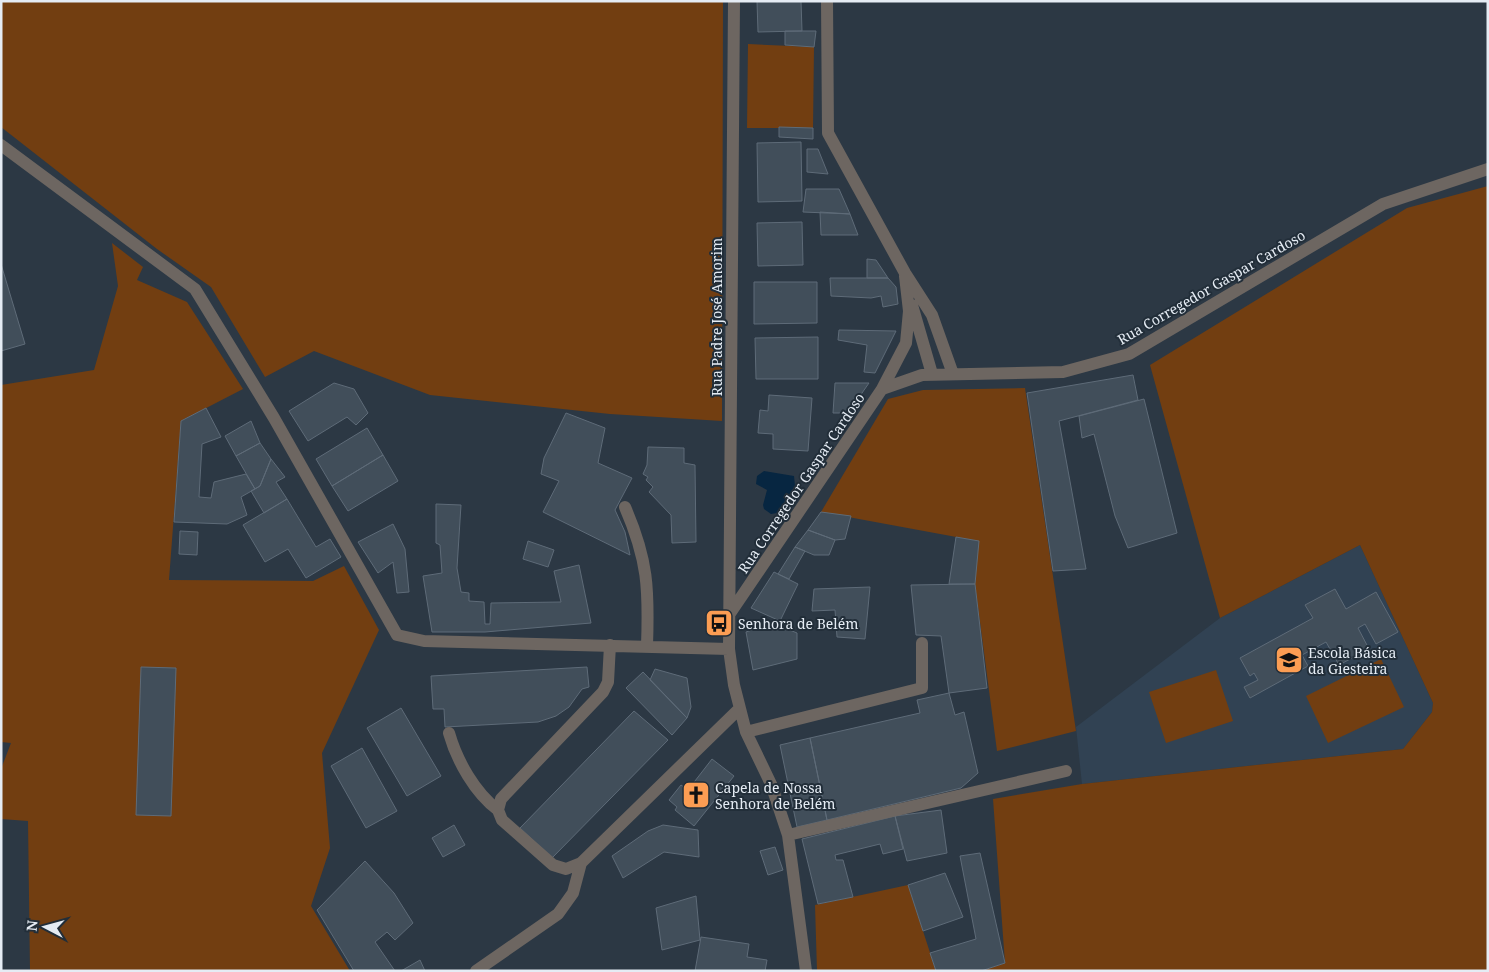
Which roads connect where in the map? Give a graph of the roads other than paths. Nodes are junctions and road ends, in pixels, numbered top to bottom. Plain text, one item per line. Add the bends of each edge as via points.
1 (734, 1) edge
2 (827, 1) edge
3 (1, 145) edge
4 (1488, 169) edge
5 (905, 272) junction
6 (907, 291) junction
7 (932, 374) junction
8 (953, 374) junction
9 (882, 389) junction
10 (625, 507) dead end
11 (729, 616) junction
12 (922, 643) dead end
13 (610, 645) junction
14 (647, 646) junction
15 (729, 649) junction
16 (739, 710) junction
17 (746, 732) junction
18 (449, 733) dead end
19 (1066, 771) dead end
20 (498, 810) junction
21 (788, 835) junction
22 (581, 864) junction
23 (476, 971) edge
24 (806, 971) edge

1 - 11 street, Rua Padre José Amorim
2 - 5 street via 828,133
3 - 13 street via 195,289 274,418 397,635 424,641
4 - 8 street, Rua Corregedor Gaspar Cardoso via 1384,204 1129,354 1063,372
5 - 6 street
5 - 8 street via 932,315
6 - 7 street
6 - 9 street via 910,311 906,343
7 - 8 street, Rua Corregedor Gaspar Cardoso
7 - 9 street, Rua Corregedor Gaspar Cardoso
9 - 11 street, Rua Corregedor Gaspar Cardoso
10 - 14 street via 637,535 648,582
11 - 15 street, Rua Padre José Amorim
12 - 17 street via 922,688
13 - 14 street
13 - 20 street via 608,682 603,692 501,799
14 - 15 street
15 - 16 street, Rua Padre José Amorim
16 - 17 street, Rua Padre José Amorim
16 - 22 street
17 - 21 street, Rua Padre José Amorim via 771,784
18 - 20 street via 475,786
19 - 21 street
20 - 22 street via 502,820 553,865 566,869
21 - 24 street, Rua Padre José Amorim
22 - 23 street via 573,892 558,914

